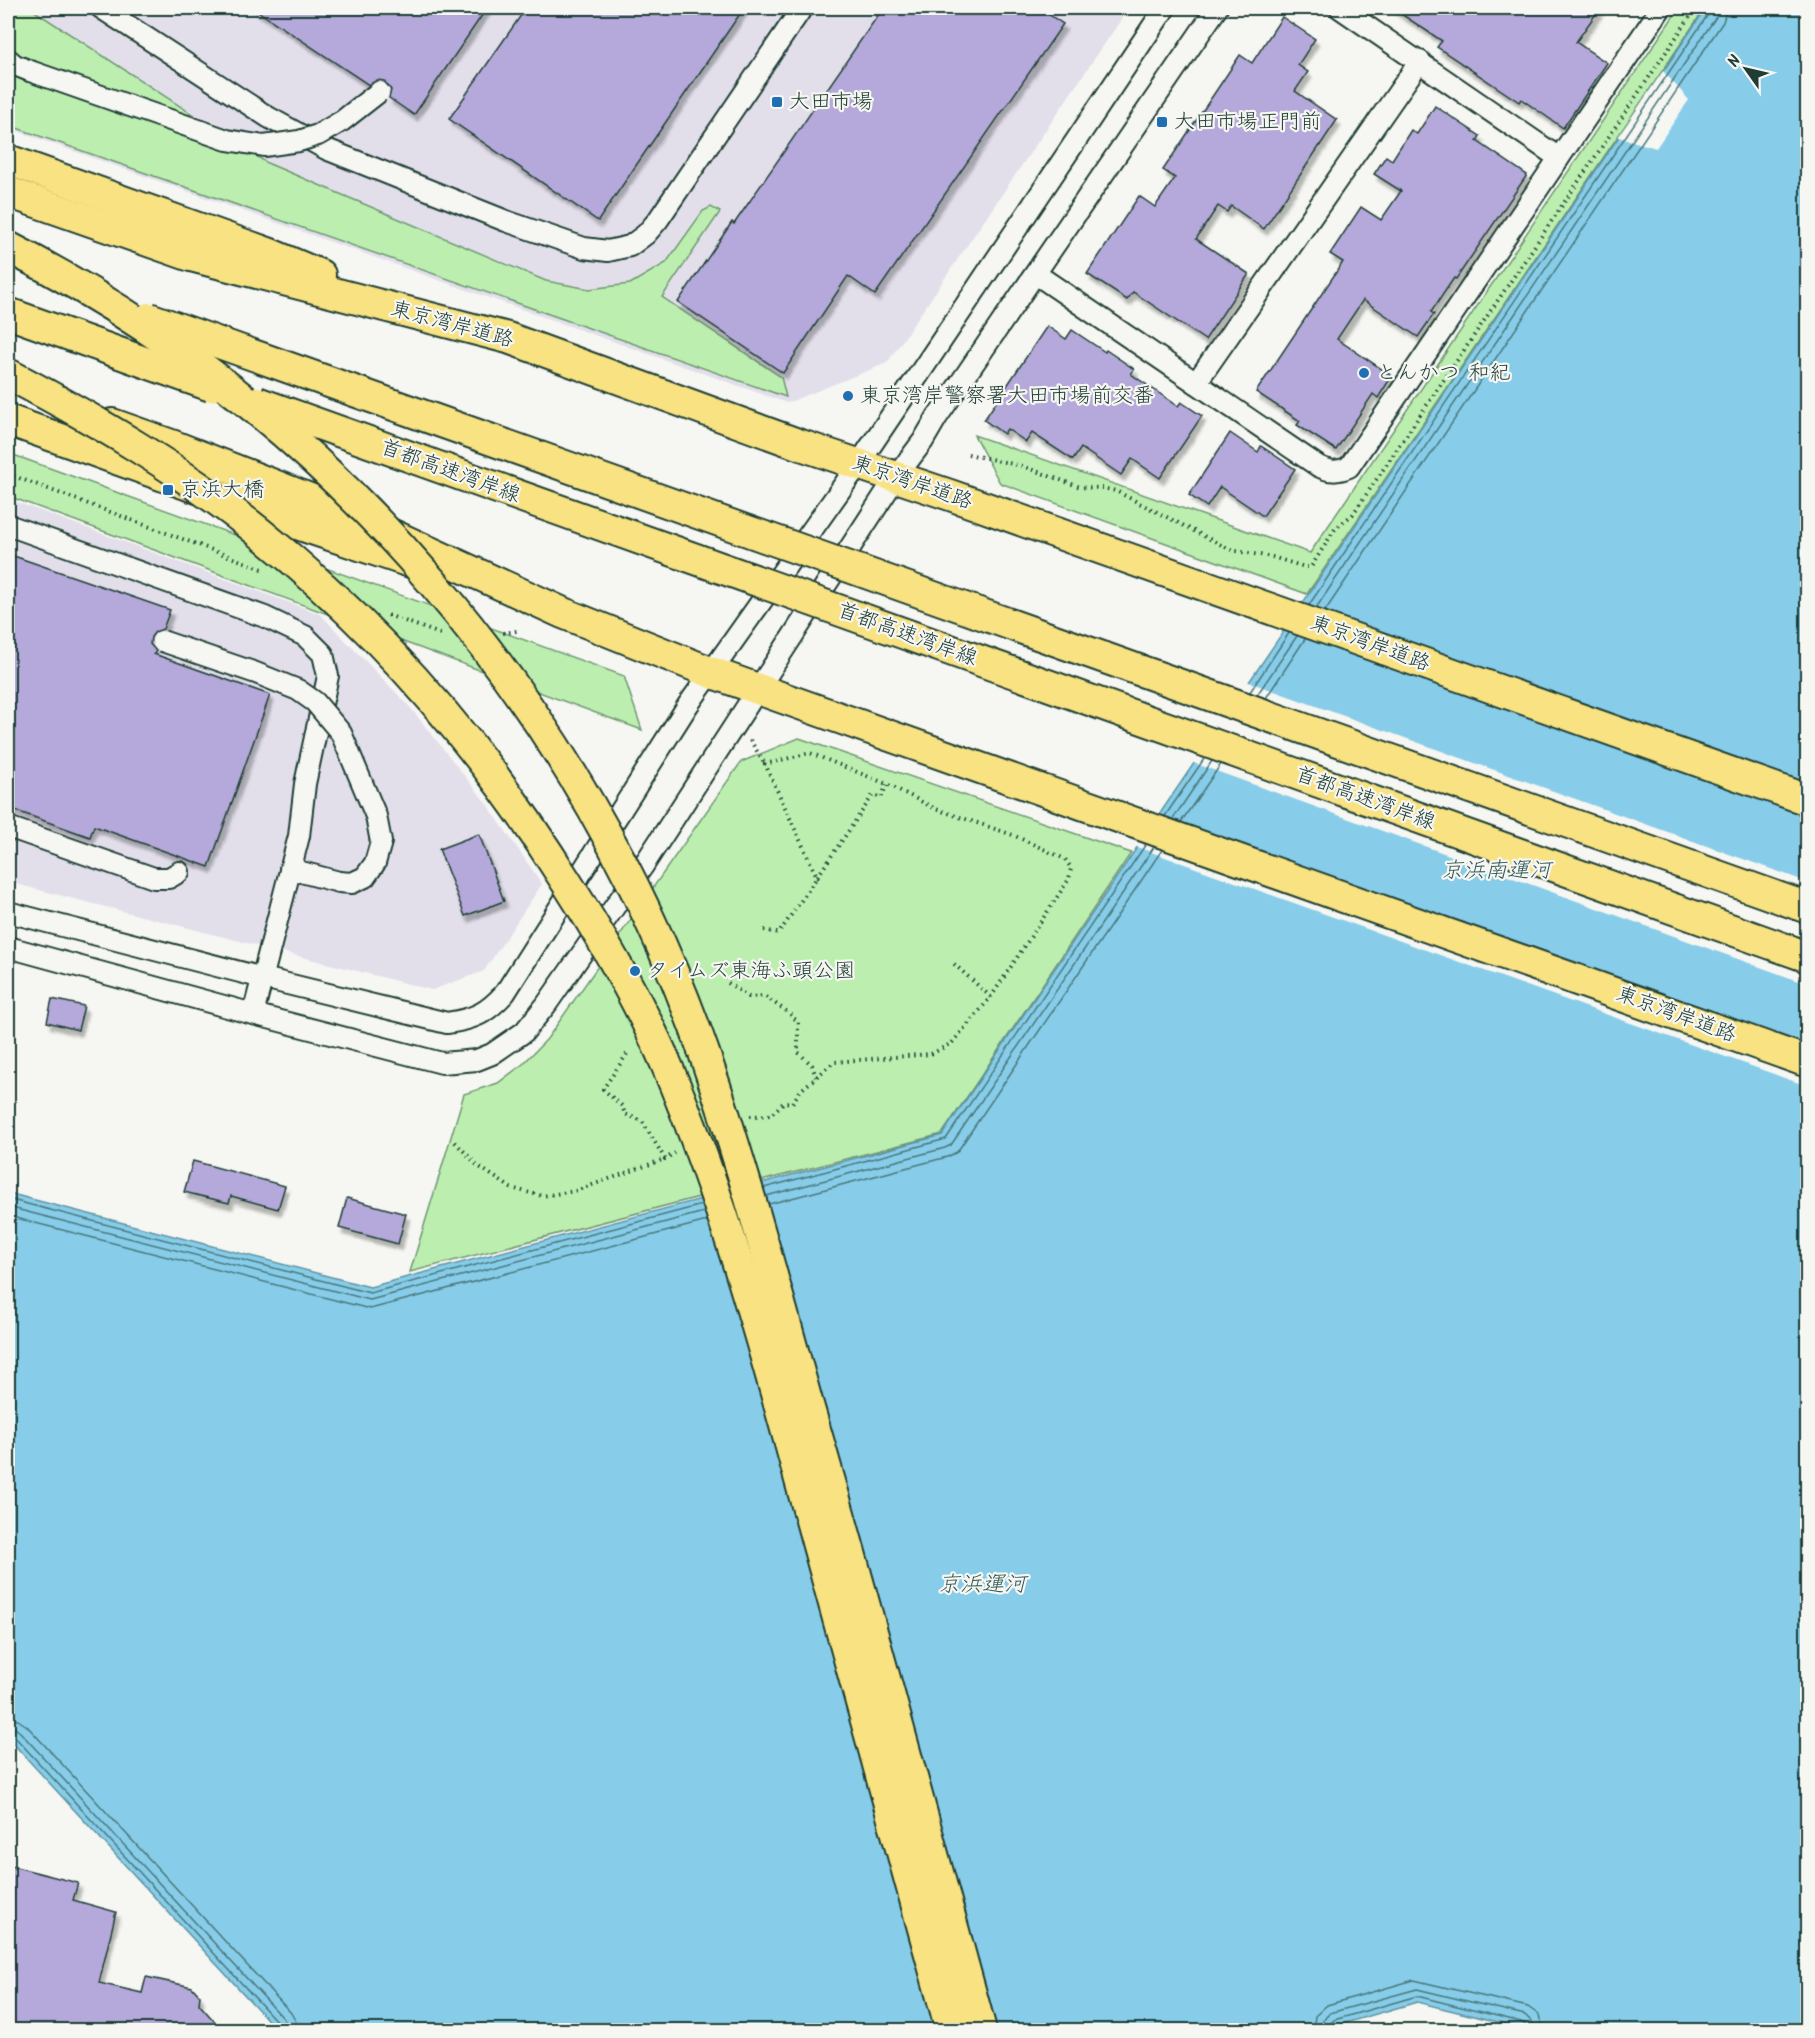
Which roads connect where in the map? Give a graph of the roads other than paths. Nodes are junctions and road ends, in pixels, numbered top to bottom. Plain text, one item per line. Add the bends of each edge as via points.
1 (101, 8) edge
2 (802, 8) edge
3 (1165, 8) edge
4 (1217, 8) edge
5 (1342, 8) edge
6 (1661, 8) edge
7 (8, 59) edge
8 (1420, 61) junction
9 (379, 92) dead end
10 (1559, 158) junction
11 (8, 160) edge
12 (8, 192) edge
13 (8, 247) edge
14 (8, 268) edge
15 (1036, 274) junction
16 (8, 313) edge
17 (411, 315) junction
18 (8, 374) edge
19 (1196, 383) junction
20 (8, 387) edge
21 (8, 420) edge
22 (858, 465) junction
23 (896, 477) junction
24 (8, 525) edge
25 (563, 613) junction
26 (162, 641) dead end
27 (711, 672) junction
28 (758, 689) junction
29 (1808, 800) edge
30 (8, 827) edge
31 (290, 868) junction
32 (179, 872) dead end
33 (1808, 908) edge
34 (8, 912) edge
35 (8, 947) edge
36 (1808, 957) edge
37 (263, 978) junction
38 (253, 1014) junction
39 (1808, 1062) edge
40 (951, 2031) edge
41 (981, 2031) edge

1 - 2 street via 268,117 326,149 506,221 584,248 608,251 630,246 658,220
3 - 22 street
4 - 15 street
5 - 8 street
6 - 10 street
7 - 9 street, bridge via 30,71 227,140 264,146 318,135
8 - 10 street
8 - 19 street
10 - 19 street via 1349,467 1328,471 1318,466
11 - 17 highway via 268,253
12 - 17 highway, 東京湾岸道路 via 191,256
13 - 41 highway, bridge via 144,326 224,382 320,465 402,547 473,628 544,729 604,829 642,905 703,1050 742,1173
14 - 33 highway, bridge
15 - 19 street
15 - 23 street
16 - 36 highway, 首都高速湾岸線, bridge
17 - 22 highway, 東京湾岸道路 via 508,338
18 - 40 highway, bridge via 134,444 194,484 312,576 373,634 457,727 543,844 586,913 665,1062 712,1185 755,1320
20 - 25 highway, 東京湾岸道路 via 338,510
21 - 25 highway, 東京湾岸道路 via 303,526
22 - 23 highway, 東京湾岸道路
22 - 27 street
23 - 28 street
23 - 29 highway, 東京湾岸道路
24 - 31 street via 266,617 305,636 323,654 328,676
25 - 27 highway, 東京湾岸道路
26 - 31 street, bridge via 298,690 315,702 341,733 376,816 381,842 375,863 365,877 352,883
27 - 28 highway, 東京湾岸道路
27 - 37 street via 512,983 481,1015 447,1023
28 - 38 street via 643,866 546,1005 524,1032 501,1048 477,1060 442,1063
28 - 39 highway, 東京湾岸道路
30 - 32 street via 154,878 169,878
31 - 37 street
34 - 37 street
35 - 38 street
37 - 38 street

